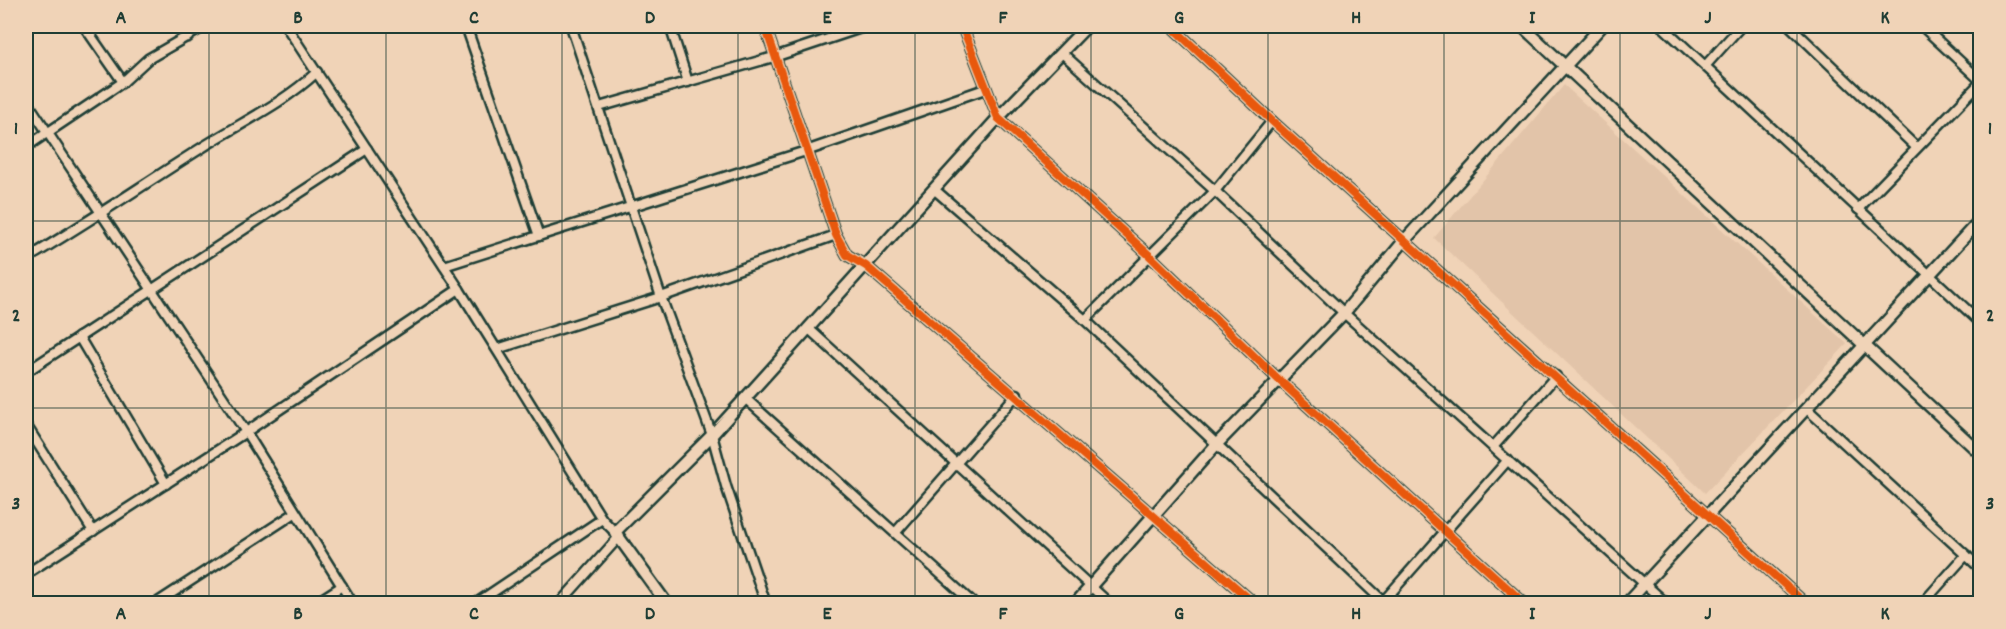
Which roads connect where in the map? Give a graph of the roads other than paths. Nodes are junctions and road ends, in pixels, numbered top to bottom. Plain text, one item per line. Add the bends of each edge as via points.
1 (84, 26) edge
2 (181, 26) edge
3 (206, 26) edge
4 (286, 26) edge
5 (466, 26) edge
6 (571, 26) edge
7 (670, 26) edge
8 (765, 26) edge
9 (867, 26) edge
10 (962, 26) edge
11 (1087, 26) edge
12 (1171, 26) edge
13 (1522, 26) edge
14 (1602, 26) edge
15 (1662, 26) edge
16 (1741, 26) edge
17 (1790, 26) edge
18 (1923, 26) edge
19 (188, 37) junction
20 (1062, 53) junction
21 (777, 56) junction
22 (1706, 65) junction
23 (1566, 67) junction
24 (317, 72) junction
25 (1980, 81) edge
26 (123, 82) junction
27 (688, 82) junction
28 (985, 89) junction
29 (26, 100) edge
30 (599, 107) junction
31 (998, 118) junction
32 (1272, 121) junction
33 (46, 133) junction
34 (26, 147) edge
35 (1916, 147) junction
36 (367, 149) junction
37 (809, 150) junction
38 (934, 190) junction
39 (1215, 191) junction
40 (633, 207) junction
41 (1858, 209) junction
42 (100, 212) junction
43 (1980, 220) edge
44 (836, 235) junction
45 (538, 236) junction
46 (1404, 241) junction
47 (1149, 255) junction
48 (26, 258) edge
49 (444, 266) junction
50 (867, 266) junction
51 (1929, 275) junction
52 (459, 289) junction
53 (151, 291) junction
54 (661, 297) junction
55 (1344, 313) junction
56 (1085, 320) junction
57 (1980, 322) edge
58 (808, 328) junction
59 (79, 337) junction
60 (1864, 346) junction
61 (497, 350) junction
62 (26, 372) edge
63 (1556, 376) junction
64 (1279, 380) junction
65 (1017, 394) junction
66 (746, 399) junction
67 (1806, 408) junction
68 (26, 425) edge
69 (246, 432) junction
70 (712, 435) junction
71 (1215, 446) junction
72 (1493, 447) junction
73 (1980, 453) edge
74 (1508, 460) junction
75 (956, 462) junction
76 (166, 484) junction
77 (295, 513) junction
78 (1155, 514) junction
79 (1707, 515) junction
80 (602, 519) junction
81 (93, 531) junction
82 (1444, 531) junction
83 (896, 532) junction
84 (617, 535) junction
85 (1966, 555) junction
86 (1980, 568) edge
87 (26, 574) edge
88 (1645, 583) junction
89 (342, 586) junction
90 (1091, 586) junction
91 (26, 597) edge
92 (31, 603) edge
93 (155, 603) edge
94 (314, 603) edge
95 (353, 603) edge
96 (475, 603) edge
97 (559, 603) edge
98 (667, 603) edge
99 (766, 603) edge
100 (974, 603) edge
101 (1075, 603) edge
102 (1110, 603) edge
103 (1255, 603) edge
104 (1383, 603) edge
105 (1525, 603) edge
106 (1626, 603) edge
107 (1667, 603) edge
108 (1806, 603) edge
109 (1922, 603) edge

1 - 26 street
2 - 19 street
3 - 19 street
4 - 24 street
5 - 45 street
6 - 30 street
7 - 27 street
8 - 21 street
9 - 21 street
10 - 28 street
11 - 20 street
12 - 32 street
13 - 23 street
14 - 23 street
15 - 22 street
16 - 22 street
17 - 35 street
18 - 25 street
19 - 26 street via 148,59
20 - 31 street
20 - 39 street
21 - 27 street
21 - 37 street
22 - 41 street
23 - 46 street
23 - 60 street
24 - 36 street
24 - 42 street via 270,110
25 - 35 street
26 - 33 street
27 - 30 street
28 - 31 street
28 - 37 street
29 - 33 street
30 - 40 street
31 - 38 street
31 - 47 street
32 - 39 street
32 - 46 street
33 - 34 street
33 - 42 street
35 - 41 street
36 - 49 street
36 - 53 street
37 - 40 street
37 - 44 street
38 - 50 street
38 - 56 street
39 - 47 street
39 - 55 street
40 - 45 street
40 - 54 street
41 - 51 street
42 - 48 street
42 - 53 street
43 - 51 street
44 - 50 street via 847,255
44 - 54 street
45 - 49 street
46 - 55 street
46 - 63 street
47 - 56 street
47 - 64 street
49 - 52 street
50 - 58 street
50 - 65 street
51 - 57 street
51 - 60 street
52 - 61 street
52 - 69 street
53 - 59 street
53 - 69 street
54 - 61 street
54 - 70 street
55 - 64 street
55 - 72 street
56 - 71 street
58 - 66 street
58 - 75 street
59 - 62 street
59 - 76 street
60 - 67 street
60 - 73 street
61 - 80 street
63 - 72 street
63 - 79 street
64 - 71 street
64 - 82 street
65 - 75 street
65 - 78 street
66 - 70 street
66 - 83 street
67 - 79 street
67 - 85 street
68 - 81 street
69 - 76 street
69 - 77 street
70 - 84 street
70 - 99 street
71 - 78 street
71 - 104 street
72 - 74 street
74 - 82 street
74 - 88 street
75 - 83 street
75 - 90 street
76 - 81 street
77 - 89 street
77 - 93 street
78 - 90 street
78 - 103 street
79 - 88 street
79 - 108 street
80 - 84 street
80 - 96 street
81 - 87 street
82 - 104 street
82 - 105 street
83 - 100 street
84 - 97 street
84 - 98 street
85 - 86 street
85 - 109 street
88 - 106 street
88 - 107 street
89 - 94 street
89 - 95 street
90 - 101 street
90 - 102 street
91 - 92 street

